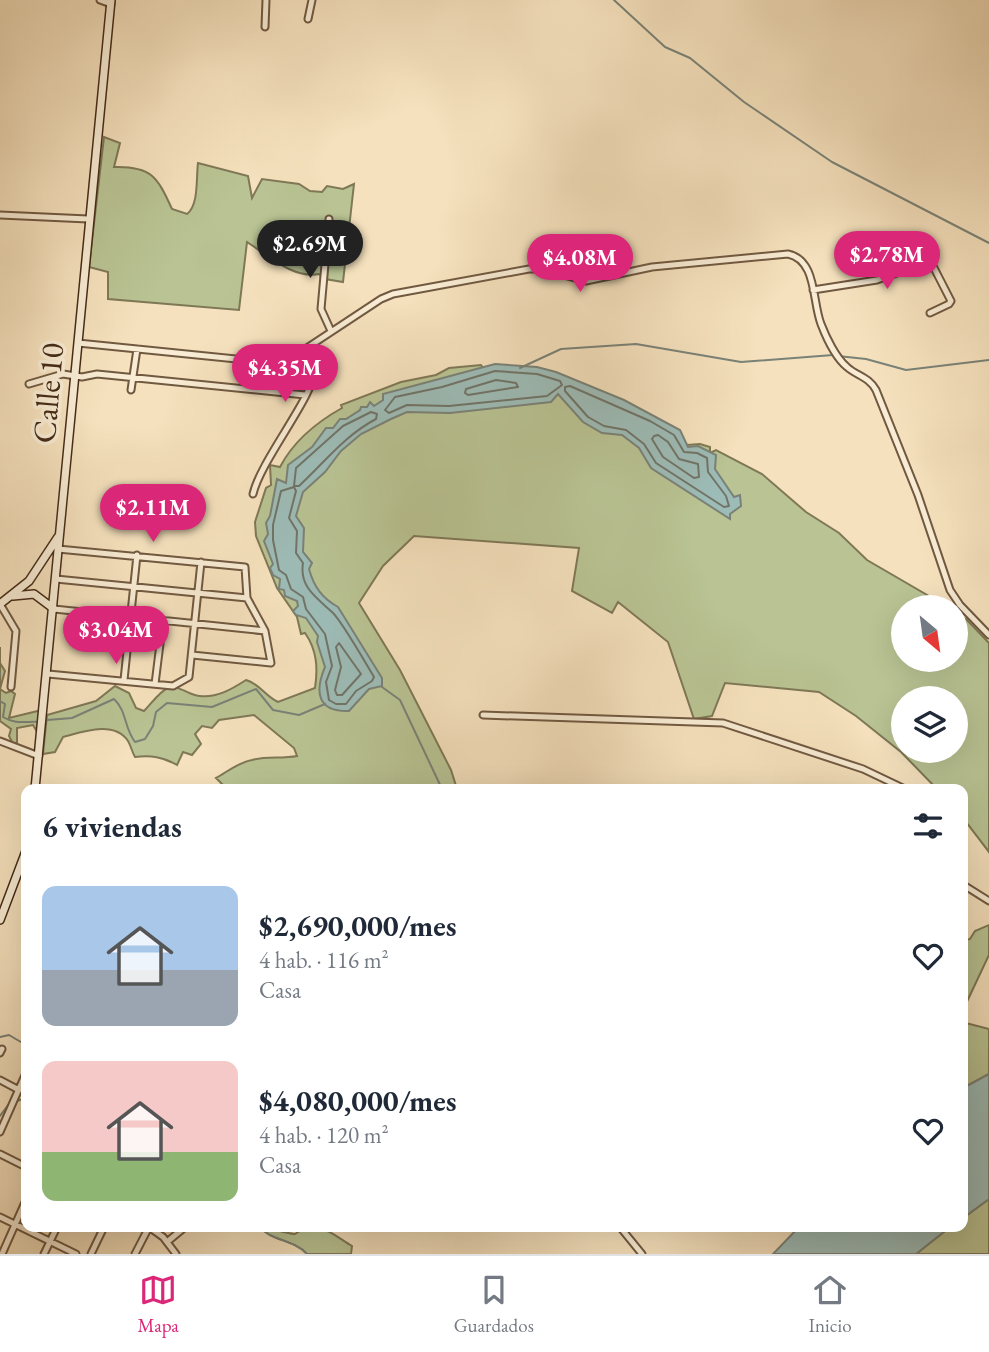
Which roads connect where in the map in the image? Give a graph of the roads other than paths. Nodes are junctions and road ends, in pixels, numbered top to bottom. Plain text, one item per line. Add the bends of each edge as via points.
1 (100, 0) edge
2 (266, 0) edge
3 (312, 0) edge
4 (111, 2) edge
5 (308, 19) dead end
6 (265, 27) dead end
7 (0, 215) edge
8 (88, 219) junction
9 (328, 219) dead end
10 (813, 289) junction
11 (930, 313) dead end
12 (331, 331) junction
13 (78, 343) junction
14 (137, 349) junction
15 (284, 363) junction
16 (75, 375) junction
17 (133, 378) junction
18 (29, 384) dead end
19 (131, 390) dead end
20 (306, 395) junction
21 (253, 494) dead end
22 (60, 534) junction
23 (58, 549) junction
24 (137, 555) junction
25 (201, 562) junction
26 (56, 579) junction
27 (134, 587) junction
28 (198, 593) junction
29 (13, 596) junction
30 (247, 598) junction
31 (0, 604) edge
32 (54, 609) junction
33 (131, 617) junction
34 (163, 620) junction
35 (195, 624) junction
36 (265, 631) junction
37 (989, 635) edge
38 (192, 655) junction
39 (48, 674) junction
40 (124, 680) junction
41 (155, 684) junction
42 (11, 687) dead end
43 (483, 715) dead end
44 (0, 741) edge
45 (39, 756) junction
46 (36, 784) edge
47 (894, 784) edge
48 (21, 870) edge
49 (968, 888) edge
50 (989, 901) edge
51 (0, 920) edge
52 (0, 1080) edge
53 (21, 1085) edge
54 (19, 1090) junction
55 (0, 1132) edge
56 (0, 1154) edge
57 (21, 1164) edge
58 (21, 1211) edge
59 (0, 1217) edge
60 (15, 1224) junction
61 (21, 1227) edge
62 (31, 1232) edge
63 (55, 1232) edge
64 (102, 1232) edge
65 (146, 1232) edge
66 (156, 1232) edge
67 (177, 1232) edge
68 (624, 1232) edge
69 (165, 1239) junction
70 (50, 1242) junction
71 (2, 1254) edge
72 (44, 1254) edge
73 (76, 1254) edge
74 (91, 1254) edge
75 (135, 1254) edge
76 (176, 1254) edge
77 (642, 1254) edge

1 - 4 street
2 - 6 street
3 - 5 street
4 - 8 street, Calle 10
7 - 8 street
8 - 13 street, Calle 10
9 - 12 street via 321,309
10 - 11 street via 877,280 927,262 951,301
10 - 12 street via 802,259 788,254 652,267 586,281 529,269 393,294
10 - 37 street via 822,327 843,363 867,378 876,390 950,590
12 - 15 street
13 - 14 street
13 - 16 street, Calle 10
14 - 15 street
14 - 17 street
15 - 20 street via 315,367
16 - 17 street
16 - 18 street
16 - 22 street, Calle 10
17 - 19 street
17 - 20 street
20 - 21 street via 260,473
22 - 23 street, Calle 10
22 - 29 street via 29,581
23 - 24 street
23 - 26 street, Calle 10
24 - 25 street
24 - 27 street
25 - 28 street
25 - 30 street via 245,567
26 - 27 street
26 - 32 street, Calle 10
27 - 28 street
27 - 33 street
28 - 30 street
28 - 35 street
29 - 31 street
29 - 32 street via 34,594
30 - 36 street
31 - 42 street via 16,631
32 - 33 street
32 - 39 street, Calle 10
33 - 34 street
33 - 40 street
34 - 35 street
34 - 41 street
35 - 36 street
35 - 38 street
36 - 38 street via 271,663
38 - 41 street via 189,677 183,683
39 - 40 street
39 - 45 street, Calle 10
40 - 41 street
43 - 47 street via 723,723 863,769
44 - 45 street
45 - 46 street, Calle 10
48 - 51 street
49 - 50 street
52 - 54 street
53 - 54 street
54 - 55 street
56 - 57 street
58 - 60 street
59 - 60 street
60 - 61 street
60 - 71 street
62 - 70 street
63 - 70 street
64 - 74 street
65 - 75 street
66 - 69 street
67 - 69 street
68 - 77 street
69 - 76 street
70 - 72 street
70 - 73 street

